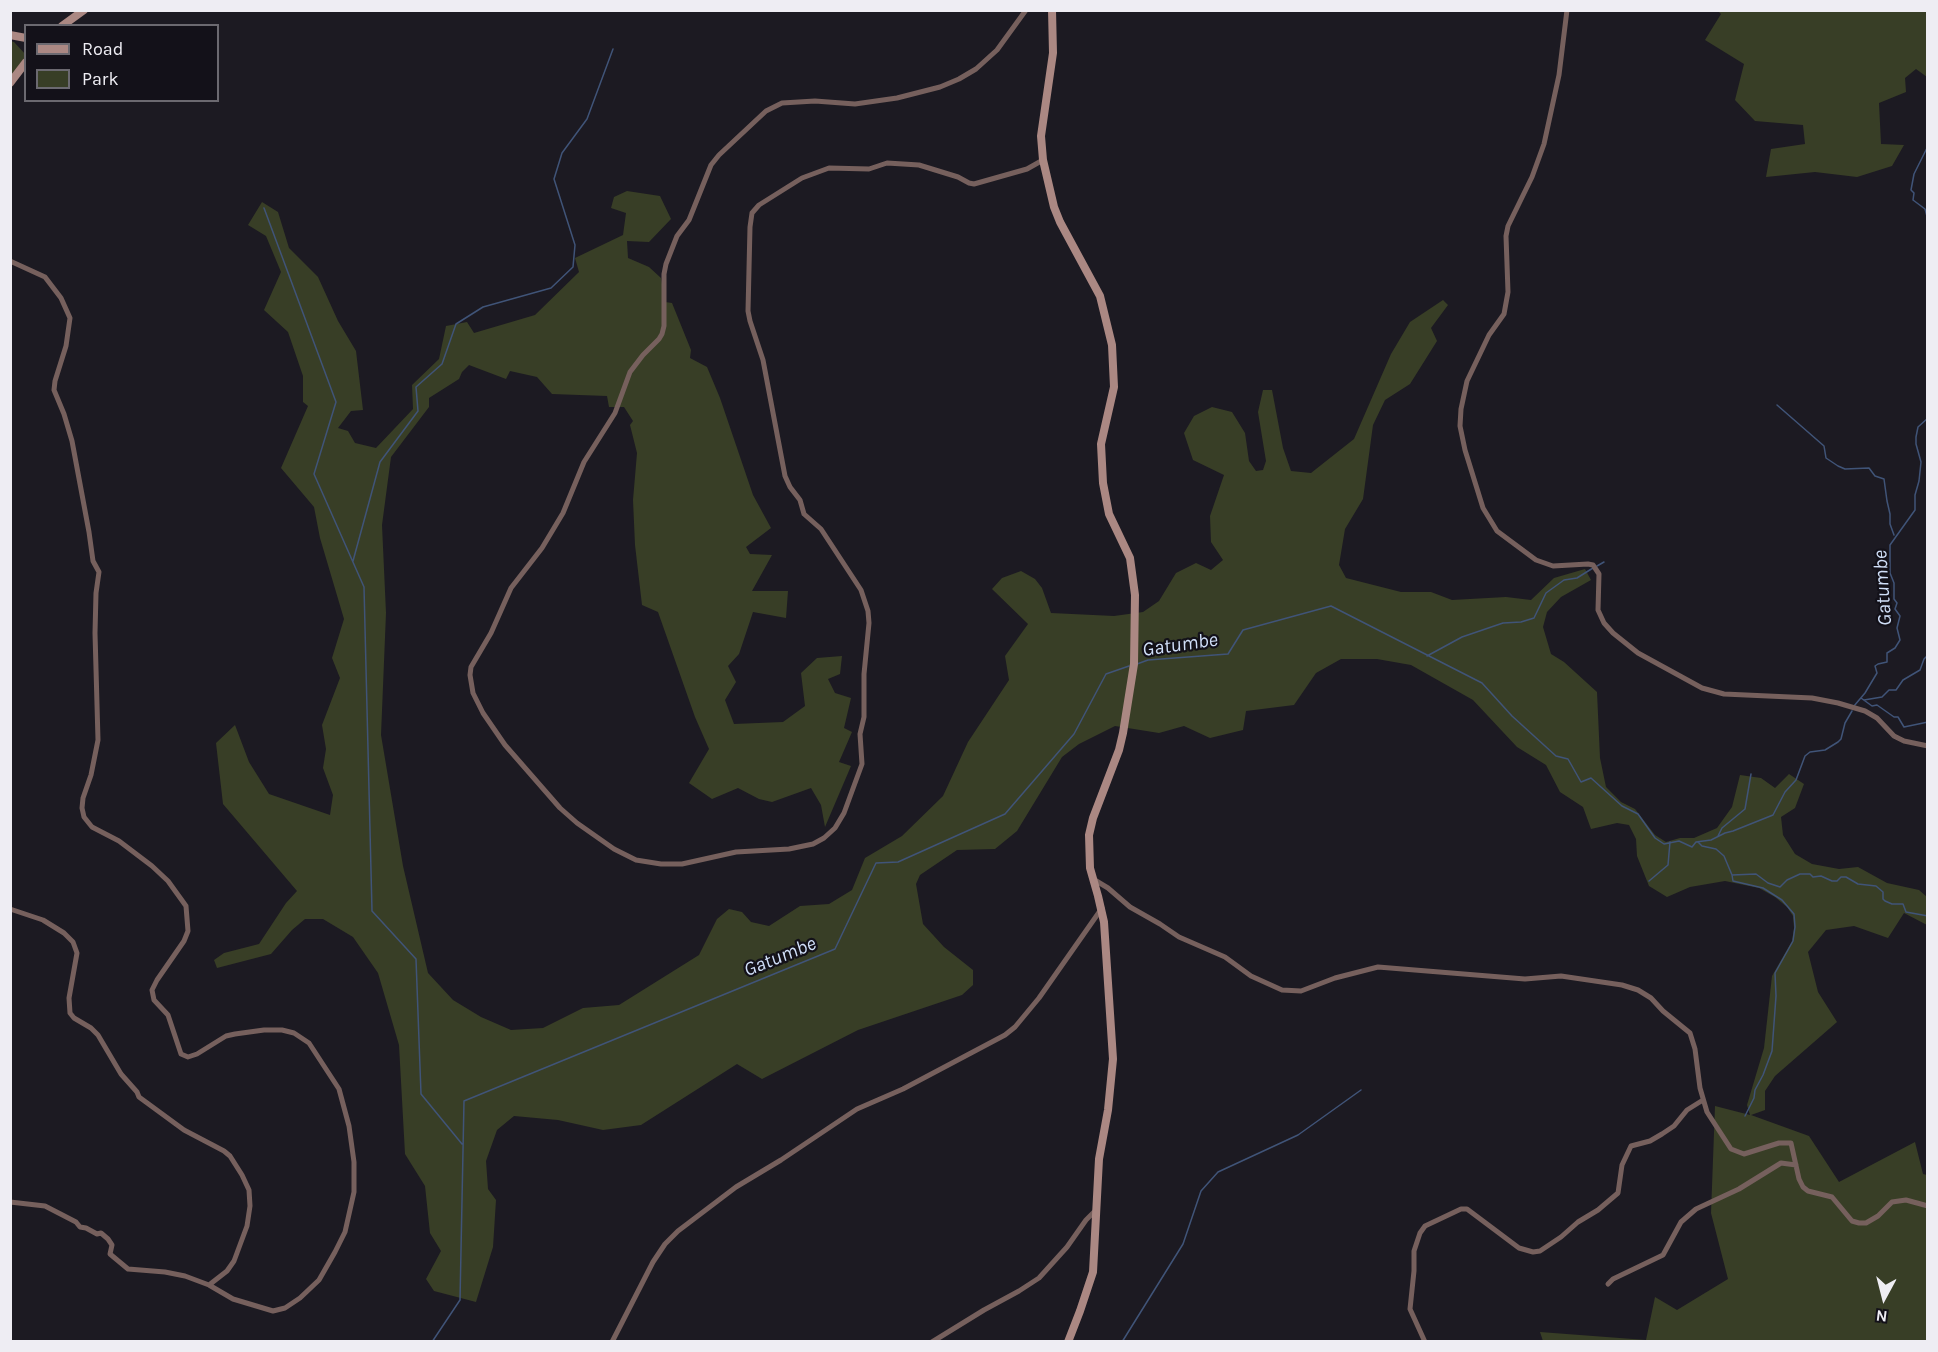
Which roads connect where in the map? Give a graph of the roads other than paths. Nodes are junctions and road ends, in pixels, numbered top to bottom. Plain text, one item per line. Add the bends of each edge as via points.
1 (84, 10) edge
2 (1026, 10) edge
3 (1052, 10) edge
4 (1567, 10) edge
5 (65, 24) edge
6 (24, 65) edge
7 (10, 83) edge
8 (1043, 160) junction
9 (10, 261) edge
10 (1928, 746) edge
11 (1093, 879) junction
12 (10, 909) edge
13 (1102, 909) junction
14 (1703, 1100) junction
15 (1796, 1165) junction
16 (10, 1202) edge
17 (1928, 1206) edge
18 (1095, 1211) junction
19 (1608, 1284) dead end
20 (209, 1286) junction
21 (612, 1341) edge
22 (932, 1341) edge
23 (1068, 1341) edge
24 (1425, 1341) edge

1 - 5 main road
2 - 8 street via 997,50 959,79 885,100 855,104 799,101 766,111 711,165 689,220 676,236 664,274 662,334 630,372 615,413 585,462 563,513 511,588 470,675 473,693 505,745 561,808 614,849 636,860 682,864 736,852 813,844 825,838 840,821 862,764 868,611 861,590 821,530 804,514 785,476 763,360 748,311 752,213 802,178 829,168 869,169 888,163 919,165 974,184 1027,169
3 - 8 main road via 1053,53 1041,136
4 - 10 street via 1544,144 1508,226 1504,314 1489,334 1467,381 1461,409 1460,426 1482,508 1497,531 1536,560 1553,566 1593,565 1599,574 1598,610 1604,623 1638,653 1702,688 1724,694 1838,703 1865,711 1904,741
6 - 7 main road
8 - 11 main road via 1054,207 1100,296 1112,345 1114,387 1101,444 1103,483 1106,506 1130,558 1135,586 1134,664 1124,733 1089,835
9 - 20 street via 45,276 70,318 54,390 74,446 93,561 99,572 95,633 98,740 82,813 92,827 119,841 168,881 188,910 188,931 153,987 154,1000 168,1015 178,1050 184,1056 197,1054 226,1036 264,1030 294,1033 309,1043 339,1089 349,1126 354,1192 345,1232 319,1280 300,1298 273,1311 233,1299
11 - 13 main road
11 - 14 street via 1179,937 1225,957 1282,990 1301,991 1378,967 1525,980 1561,976 1638,990 1690,1033
12 - 20 street via 43,920 73,942 77,953 69,998 74,1018 98,1035 139,1096 184,1130 224,1151 242,1175 249,1190 247,1226 231,1266
13 - 18 main road via 1113,1052
13 - 21 street via 1039,998 1005,1035 856,1109 736,1187 678,1231 653,1262
14 - 15 street via 1731,1149 1744,1154 1787,1142 1793,1147
14 - 24 street via 1662,1134 1631,1146 1622,1165 1618,1193 1540,1251 1519,1248 1467,1209 1425,1226 1414,1251 1410,1309
15 - 17 street via 1803,1187 1832,1197 1859,1224 1878,1216 1892,1202 1906,1200
15 - 19 street via 1781,1163 1739,1190 1696,1209 1681,1222 1663,1255
16 - 20 street via 45,1206 80,1227 101,1233 112,1245 110,1254 128,1269 185,1276
18 - 22 street via 1039,1278
18 - 23 main road via 1093,1272

